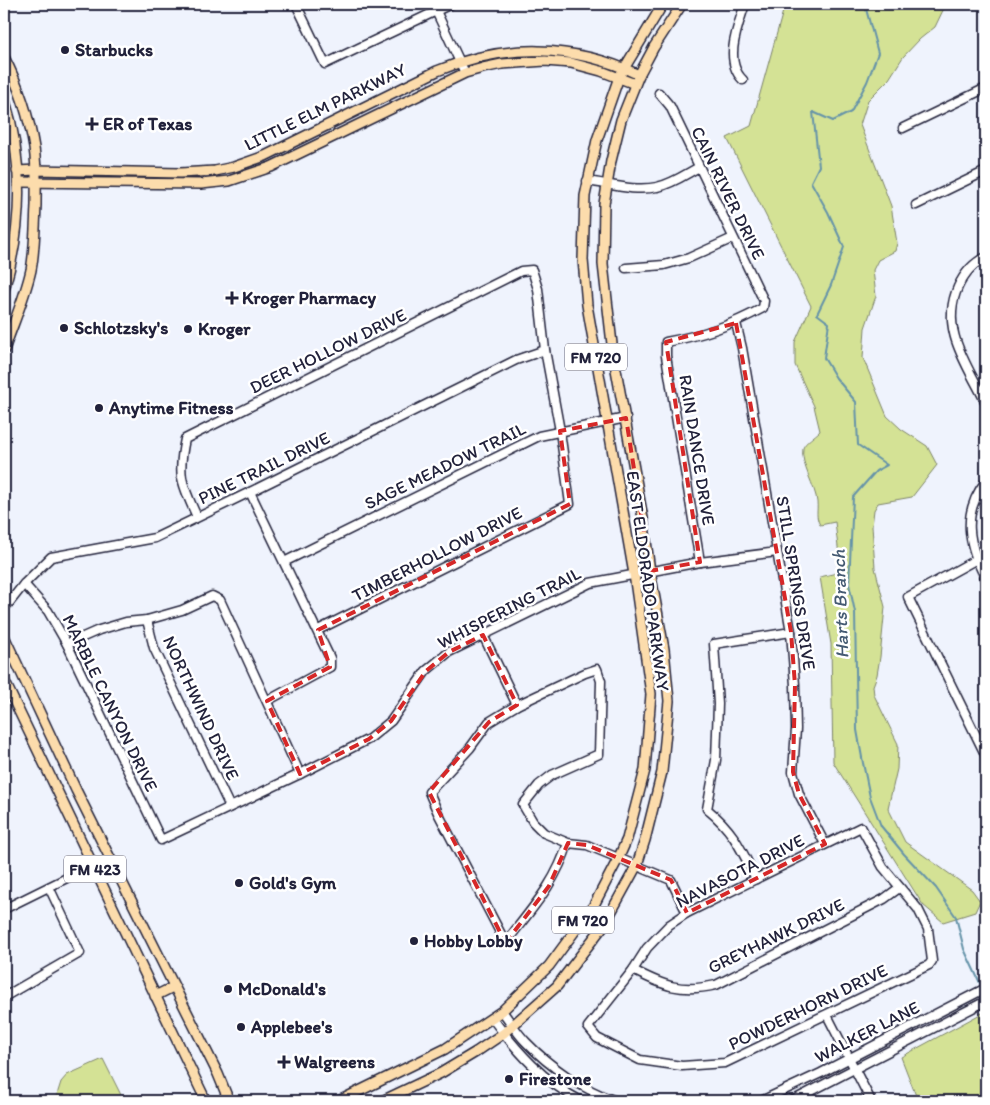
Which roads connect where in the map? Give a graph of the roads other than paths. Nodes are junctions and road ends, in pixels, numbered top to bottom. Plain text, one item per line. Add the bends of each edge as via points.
1 (296, 4) edge
2 (451, 4) edge
3 (663, 4) edge
4 (682, 4) edge
5 (745, 4) edge
6 (436, 11) junction
7 (4, 57) edge
8 (460, 62) junction
9 (623, 68) junction
10 (465, 73) junction
11 (639, 75) junction
12 (619, 77) junction
13 (743, 80) dead end
14 (635, 84) junction
15 (986, 88) edge
16 (659, 93) dead end
17 (4, 97) edge
18 (903, 128) dead end
19 (284, 147) junction
20 (289, 158) junction
21 (699, 167) junction
22 (36, 170) junction
23 (17, 171) junction
24 (986, 171) edge
25 (588, 181) junction
26 (18, 182) junction
27 (36, 182) junction
28 (607, 184) junction
29 (916, 206) dead end
30 (733, 238) junction
31 (986, 257) edge
32 (626, 268) dead end
33 (4, 290) edge
34 (736, 322) junction
35 (4, 350) edge
36 (545, 350) junction
37 (986, 403) edge
38 (626, 418) junction
39 (607, 421) junction
40 (560, 431) junction
41 (986, 481) edge
42 (250, 492) junction
43 (197, 517) junction
44 (777, 552) junction
45 (986, 554) edge
46 (976, 560) junction
47 (284, 562) junction
48 (700, 562) junction
49 (650, 571) junction
50 (634, 574) junction
51 (986, 579) edge
52 (24, 584) junction
53 (4, 607) edge
54 (147, 620) junction
55 (318, 630) junction
56 (791, 632) junction
57 (483, 635) junction
58 (4, 636) edge
59 (67, 644) junction
60 (4, 680) edge
61 (267, 701) junction
62 (517, 705) junction
63 (986, 756) edge
64 (300, 774) junction
65 (76, 790) junction
66 (60, 797) junction
67 (230, 807) junction
68 (161, 840) joint
69 (568, 843) junction
70 (825, 844) junction
71 (619, 858) junction
72 (93, 865) junction
73 (637, 865) junction
74 (756, 879) junction
75 (49, 887) junction
76 (899, 888) junction
77 (4, 909) edge
78 (687, 914) junction
79 (633, 970) junction
80 (173, 987) junction
81 (986, 988) edge
82 (4, 996) edge
83 (155, 996) junction
84 (986, 1001) edge
85 (502, 1011) junction
86 (827, 1015) junction
87 (492, 1018) junction
88 (514, 1026) junction
89 (588, 1027) joint
90 (504, 1033) junction
91 (849, 1058) junction
92 (854, 1069) junction
93 (377, 1083) junction
94 (383, 1100) edge
95 (206, 1101) edge
96 (229, 1101) edge
97 (339, 1101) edge
98 (581, 1101) edge
99 (616, 1101) edge
100 (761, 1101) edge
101 (792, 1101) edge
102 (871, 1101) edge

1 - 6 street via 325,64
2 - 6 street
3 - 9 main road, EAST ELDORADO PARKWAY / FM 720
4 - 11 main road, EAST ELDORADO PARKWAY
5 - 13 street via 733,60 737,74
6 - 8 street
7 - 22 main road via 26,111
8 - 9 main road, LITTLE ELM PARKWAY via 499,53 547,51 575,54
8 - 10 street
8 - 19 main road, LITTLE ELM PARKWAY
9 - 11 main road, LITTLE ELM PARKWAY
9 - 12 main road, EAST ELDORADO PARKWAY / FM 720
10 - 12 main road, LITTLE ELM PARKWAY via 502,64 545,61 571,64
10 - 20 main road, LITTLE ELM PARKWAY
11 - 14 main road, EAST ELDORADO PARKWAY
12 - 14 main road, LITTLE ELM PARKWAY
12 - 25 main road, EAST ELDORADO PARKWAY / FM 720 via 597,140
14 - 28 main road, EAST ELDORADO PARKWAY via 621,120
15 - 18 street
16 - 21 street, CAIN RIVER DRIVE via 670,106
17 - 23 main road via 15,144
19 - 20 main road
19 - 22 main road, LITTLE ELM PARKWAY via 251,162 215,171
20 - 27 main road, LITTLE ELM PARKWAY via 248,176 201,184
21 - 28 street via 667,184 649,189
21 - 30 street, CAIN RIVER DRIVE
22 - 23 main road, LITTLE ELM PARKWAY
22 - 27 main road
23 - 26 main road
24 - 29 street
25 - 28 street
25 - 39 main road, EAST ELDORADO PARKWAY / FM 720 via 583,260 587,305
26 - 27 main road, LITTLE ELM PARKWAY
26 - 33 main road via 18,213
27 - 35 main road via 36,229 31,268
28 - 38 main road, EAST ELDORADO PARKWAY via 603,264 613,353
30 - 32 street via 689,258 664,265
30 - 34 street, CAIN RIVER DRIVE via 764,301 763,308
31 - 37 street via 961,279 951,316 953,335
34 - 44 street, STILL SPRINGS DRIVE
34 - 48 street, RAIN DANCE DRIVE via 700,335 666,342
36 - 40 street
36 - 42 street, PINE TRAIL DRIVE via 516,360
36 - 43 street, DEER HOLLOW DRIVE via 538,289 532,270 521,271 185,439 180,461 181,481
38 - 39 street, SAGE MEADOW TRAIL
38 - 49 main road, EAST ELDORADO PARKWAY
39 - 40 street, SAGE MEADOW TRAIL
39 - 50 main road, EAST ELDORADO PARKWAY / FM 720
40 - 47 street, SAGE MEADOW TRAIL via 539,436
40 - 55 street, TIMBERHOLLOW DRIVE via 570,504
41 - 46 street via 970,513
42 - 43 street, PINE TRAIL DRIVE
42 - 47 street
43 - 52 street, PINE TRAIL DRIVE via 155,538 51,557
44 - 48 street, WHISPERING TRAIL
44 - 56 street, STILL SPRINGS DRIVE
45 - 46 street
46 - 51 street
46 - 63 street via 908,598
47 - 55 street
48 - 49 street, WHISPERING TRAIL
49 - 50 street, WHISPERING TRAIL
49 - 73 main road, EAST ELDORADO PARKWAY via 664,649 669,701 662,772
50 - 57 street, WHISPERING TRAIL via 590,582
50 - 71 main road, EAST ELDORADO PARKWAY / FM 720 via 651,694 644,770 627,839
52 - 53 street, PINE TRAIL DRIVE
52 - 59 street, MARBLE CANYON DRIVE via 48,611
54 - 59 street via 99,630
54 - 61 street via 182,610 212,596 220,600
54 - 67 street, NORTHWIND DRIVE via 154,648
55 - 61 street via 330,658 330,667
56 - 70 street, STILL SPRINGS DRIVE via 796,694 793,772 799,794
56 - 74 street via 714,644 718,704 716,760 707,809 734,836
57 - 62 street
57 - 64 street, WHISPERING TRAIL via 449,652 426,671 391,721 368,739
58 - 65 main road, FM 423
59 - 68 street, MARBLE CANYON DRIVE
60 - 66 main road, FM 423
61 - 64 street
62 - 69 street via 597,669 601,680 598,754 552,775 523,806 544,833
62 - 69 street via 489,722 429,792 503,938 510,937 549,886 562,863
64 - 67 street, WHISPERING TRAIL
65 - 66 main road
65 - 80 main road, FM 423
66 - 72 main road, FM 423
67 - 68 street, WHISPERING TRAIL
69 - 71 street via 588,845
70 - 74 street, NAVASOTA DRIVE
70 - 76 street, NAVASOTA DRIVE via 861,826 883,867
71 - 73 street
71 - 85 main road, EAST ELDORADO PARKWAY / FM 720 via 594,906 549,966
72 - 75 street
72 - 83 main road, FM 423
73 - 78 street via 671,880
73 - 88 main road, EAST ELDORADO PARKWAY via 604,925 557,986
74 - 78 street, NAVASOTA DRIVE
75 - 77 street
75 - 82 street via 80,953
76 - 79 street, GREYHAWK DRIVE via 884,900 716,985 678,988 658,983
76 - 86 street, POWDERHORN DRIVE via 918,908 928,929 932,960 928,965
78 - 79 street, NAVASOTA DRIVE via 669,925 647,948
79 - 89 street, NAVASOTA DRIVE
80 - 83 main road
80 - 96 main road, FM 423
81 - 91 street, WALKER LANE
83 - 95 main road, FM 423
84 - 92 street, WALKER LANE
85 - 87 main road, EAST ELDORADO PARKWAY / FM 720
85 - 88 street
86 - 89 street, POWDERHORN DRIVE via 725,1063 682,1066 640,1060 597,1038
86 - 91 street
87 - 90 street
87 - 93 main road, EAST ELDORADO PARKWAY / FM 720 via 445,1050
88 - 90 main road, EAST ELDORADO PARKWAY
88 - 99 street via 525,1041 556,1068 598,1095
90 - 94 main road, EAST ELDORADO PARKWAY via 441,1073
90 - 98 street via 547,1078
91 - 92 street
91 - 100 street, WALKER LANE
92 - 101 street, WALKER LANE
92 - 102 street
93 - 94 main road
93 - 97 main road, EAST ELDORADO PARKWAY / FM 720

